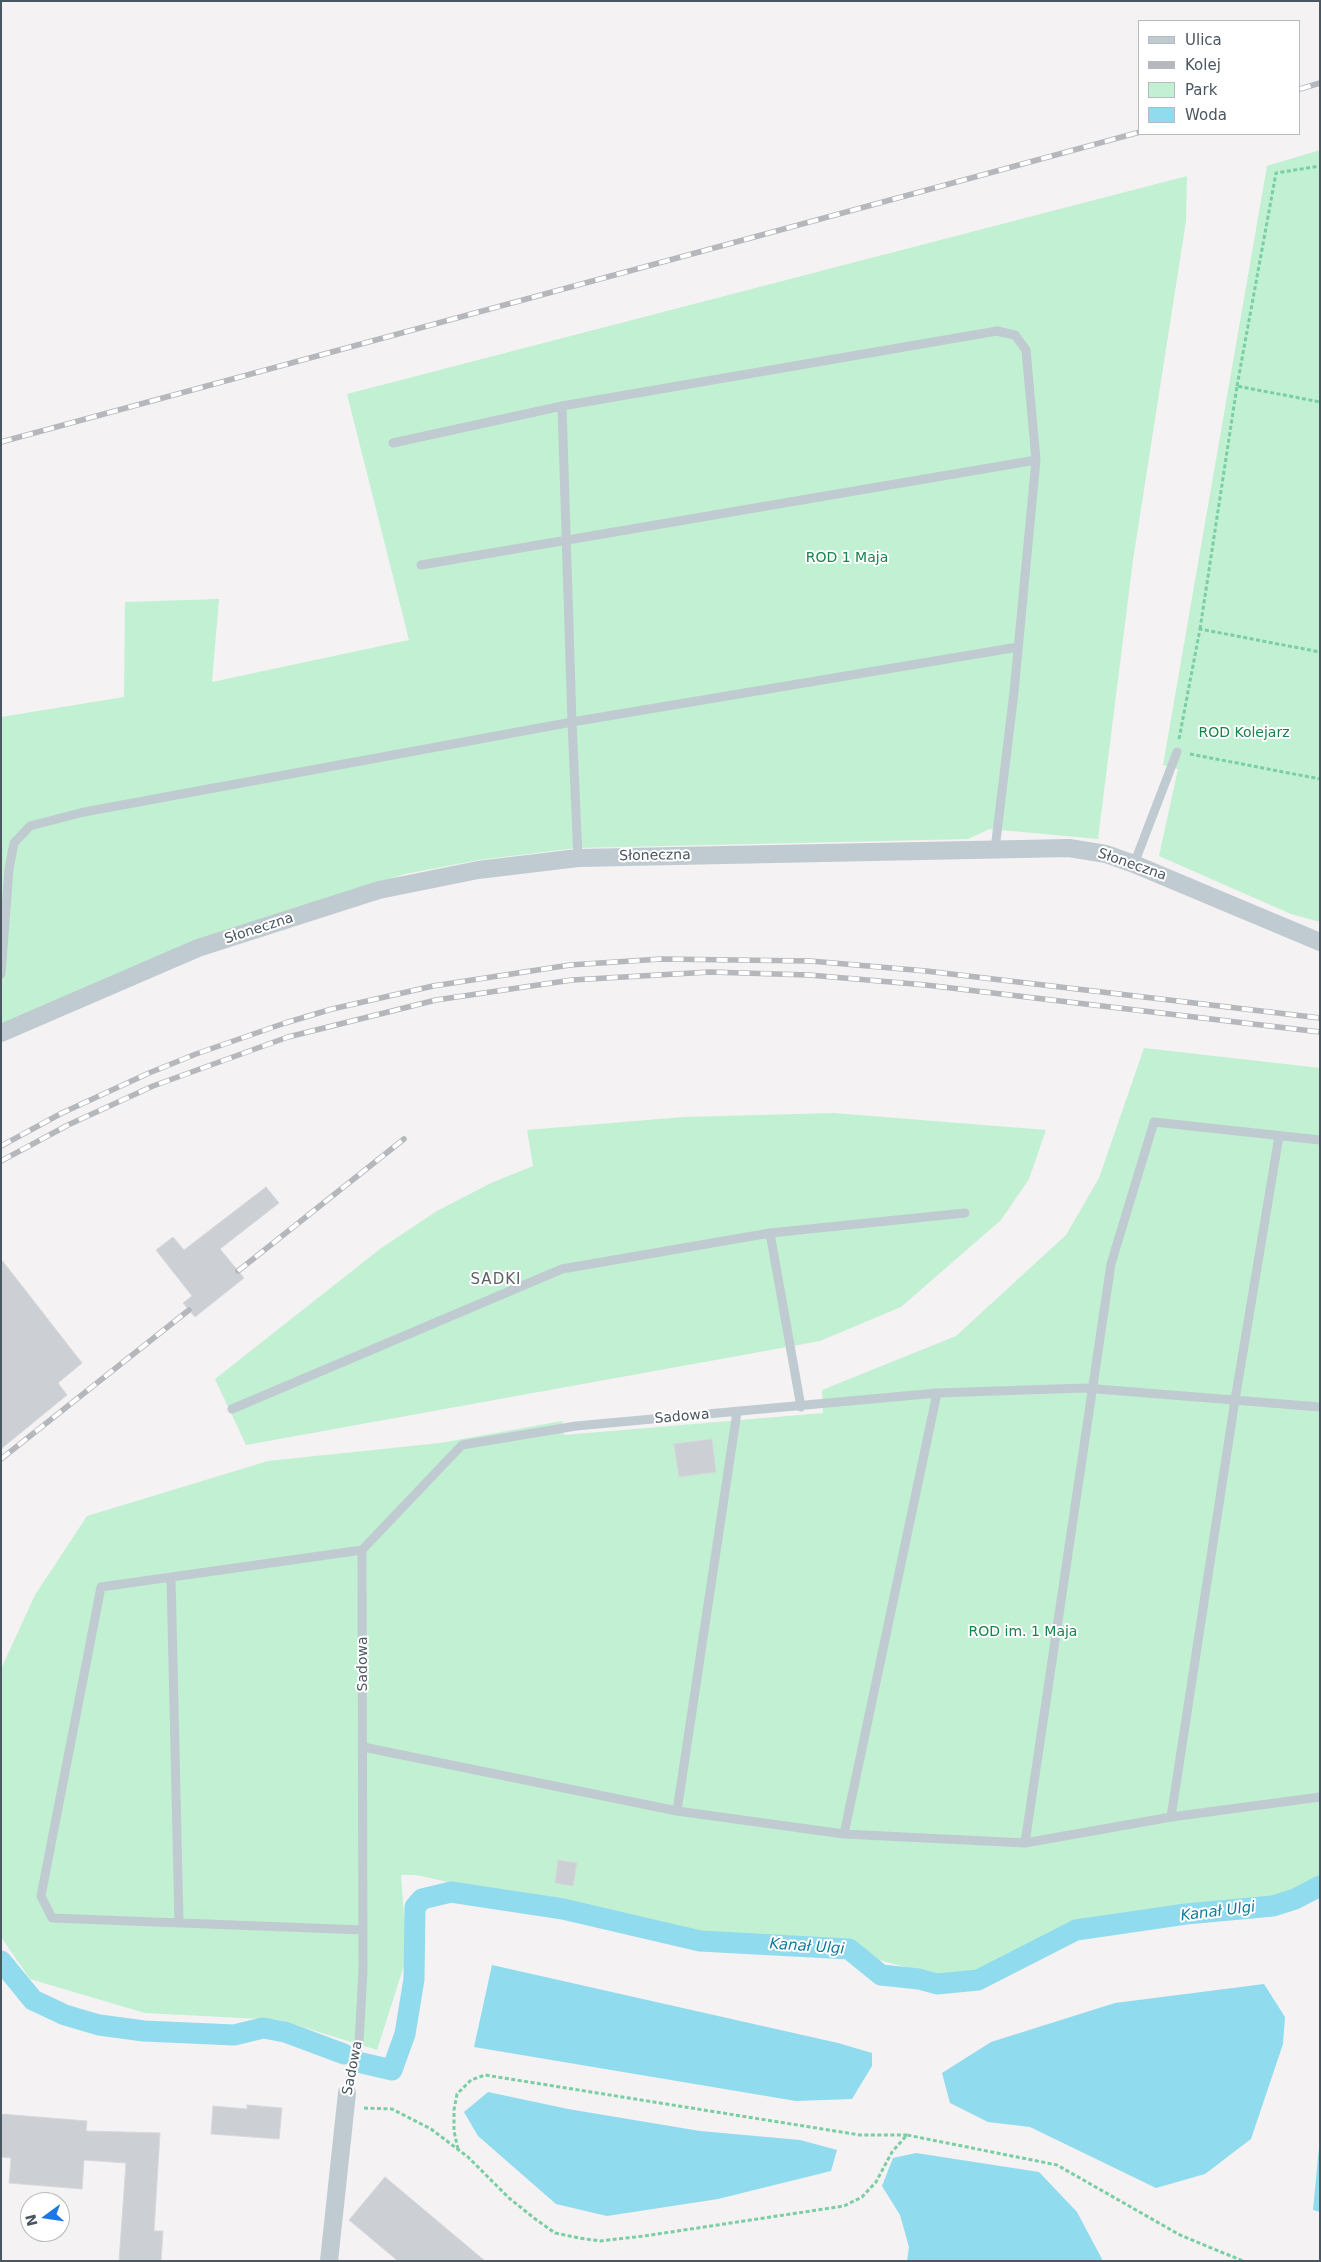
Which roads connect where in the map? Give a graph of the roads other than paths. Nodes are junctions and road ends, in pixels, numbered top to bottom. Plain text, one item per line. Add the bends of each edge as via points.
1 (562, 406) junction
2 (393, 443) dead end
3 (1036, 460) junction
4 (566, 542) junction
5 (420, 565) dead end
6 (1018, 647) junction
7 (572, 722) junction
8 (1177, 752) road end
9 (995, 849) junction
10 (578, 858) junction
11 (1134, 864) junction
12 (1320, 942) edge
13 (1, 974) edge
14 (2, 1029) edge
15 (1279, 1136) junction
16 (1320, 1140) edge
17 (964, 1213) dead end
18 (770, 1234) junction
19 (1092, 1388) junction
20 (937, 1393) junction
21 (1235, 1400) junction
22 (801, 1407) junction
23 (1320, 1408) edge
24 (232, 1409) dead end
25 (737, 1412) junction
26 (362, 1550) junction
27 (171, 1577) junction
28 (363, 1747) junction
29 (1320, 1797) edge
30 (677, 1811) junction
31 (1171, 1817) junction
32 (844, 1834) junction
33 (1025, 1842) junction
34 (178, 1923) junction
35 (363, 1930) junction
36 (346, 2100) joint
37 (329, 2261) edge

1 - 2 lane
1 - 3 lane via 997,331 1015,335 1026,350
1 - 4 lane
3 - 4 lane
3 - 6 lane
4 - 5 lane
4 - 7 lane
6 - 7 lane
6 - 9 lane
7 - 10 lane
7 - 13 lane via 84,812 30,826 14,843 9,868
8 - 11 lane
9 - 10 street, Słoneczna
9 - 11 street, Słoneczna via 1069,848 1106,854
10 - 14 street, Słoneczna via 478,870 380,890 198,948
11 - 12 street, Słoneczna
15 - 16 lane
15 - 19 lane via 1154,1122 1111,1264
15 - 21 lane
17 - 18 lane
18 - 22 lane
18 - 24 lane via 562,1269
19 - 20 lane, Sadowa
19 - 21 lane, Sadowa
19 - 33 lane
20 - 22 lane, Sadowa
20 - 32 lane
21 - 23 lane, Sadowa
21 - 31 lane
22 - 25 lane, Sadowa
25 - 26 lane, Sadowa via 576,1426 462,1445
25 - 30 lane
26 - 27 lane
26 - 28 lane, Sadowa
27 - 34 lane
27 - 34 lane via 101,1587 42,1896 52,1918
28 - 30 lane
28 - 35 lane, Sadowa
29 - 31 lane
30 - 32 lane
31 - 33 lane
32 - 33 lane
34 - 35 lane
35 - 36 lane, Sadowa via 359,2043
36 - 37 street, Sadowa

